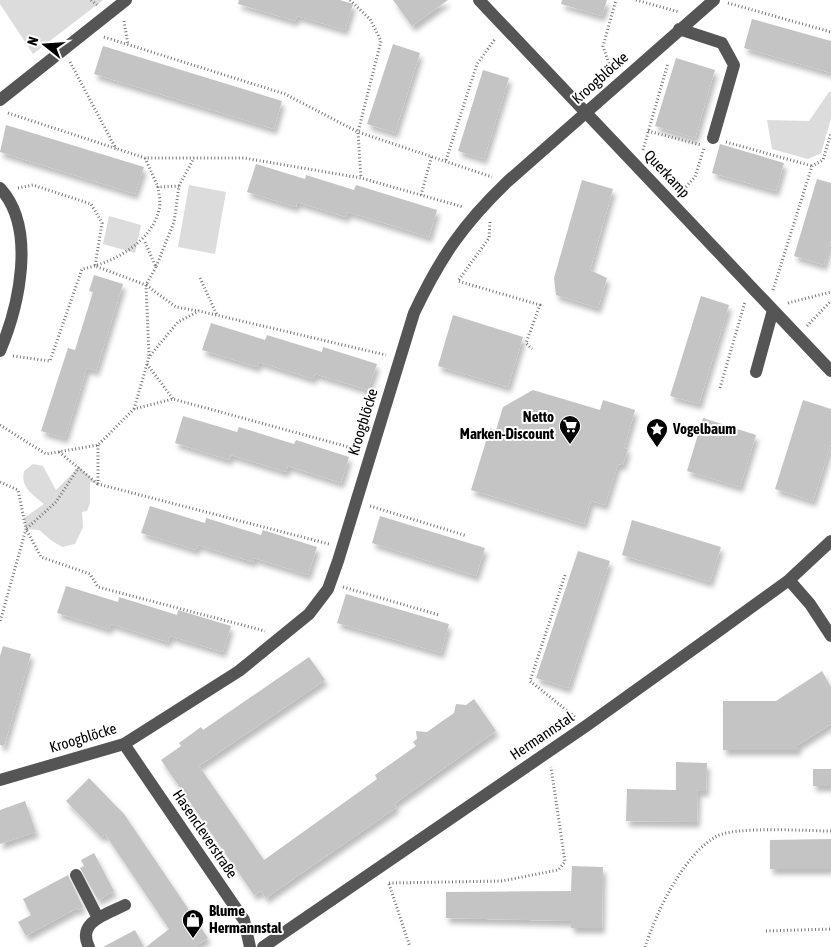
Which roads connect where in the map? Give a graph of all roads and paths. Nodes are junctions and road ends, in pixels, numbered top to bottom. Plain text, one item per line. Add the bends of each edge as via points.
1 (350, 0) edge
2 (479, 0) edge
3 (616, 0) edge
4 (636, 0) edge
5 (714, 0) edge
6 (719, 0) edge
7 (124, 2) edge
8 (694, 17) junction
9 (505, 27) junction
10 (679, 29) junction
11 (86, 32) junction
12 (831, 32) edge
13 (665, 41) junction
14 (128, 45) junction
15 (63, 50) junction
16 (616, 85) junction
17 (0, 100) edge
18 (0, 110) edge
19 (585, 112) junction
20 (648, 131) junction
21 (358, 132) junction
22 (831, 134) edge
23 (709, 142) junction
24 (117, 149) junction
25 (432, 155) junction
26 (144, 158) junction
27 (194, 158) junction
28 (446, 160) junction
29 (812, 166) junction
30 (638, 168) junction
31 (361, 178) junction
32 (507, 182) junction
33 (179, 186) junction
34 (158, 187) junction
35 (2, 190) edge
36 (421, 195) junction
37 (670, 202) junction
38 (476, 211) junction
39 (144, 240) junction
40 (95, 266) junction
41 (156, 267) junction
42 (200, 278) dead end
43 (146, 285) junction
44 (749, 285) junction
45 (831, 292) edge
46 (831, 301) edge
47 (771, 308) junction
48 (198, 311) junction
49 (218, 316) junction
50 (798, 336) junction
51 (532, 350) dead end
52 (3, 353) edge
53 (149, 357) junction
54 (399, 358) junction
55 (147, 364) junction
56 (831, 371) edge
57 (756, 372) dead end
58 (720, 388) dead end
59 (173, 399) junction
60 (134, 409) junction
61 (0, 425) edge
62 (98, 445) junction
63 (58, 452) junction
64 (371, 453) junction
65 (79, 467) junction
66 (0, 482) edge
67 (98, 484) junction
68 (356, 502) junction
69 (26, 529) junction
70 (467, 536) dead end
71 (831, 541) edge
72 (342, 547) junction
73 (565, 575) dead end
74 (789, 580) junction
75 (330, 583) junction
76 (439, 615) dead end
77 (0, 622) edge
78 (283, 636) junction
79 (831, 636) edge
80 (586, 726) junction
81 (124, 744) junction
82 (549, 751) junction
83 (0, 780) edge
84 (831, 831) edge
85 (382, 866) junction
86 (76, 875) dead end
87 (388, 883) junction
88 (125, 905) dead end
89 (98, 918) junction
90 (831, 929) edge
91 (766, 931) dead end
92 (90, 947) edge
93 (250, 947) edge
94 (263, 947) edge
95 (410, 947) edge
96 (645, 947) edge

1 - 21 path via 370,19 381,42
2 - 9 street, Querkamp
3 - 16 path via 603,46
4 - 8 path
5 - 8 street, Kroogblöcke
6 - 12 path
7 - 11 street
7 - 14 path
8 - 10 street, Kroogblöcke
9 - 19 street, Querkamp
9 - 28 path via 477,64
10 - 13 street, Kroogblöcke
10 - 23 street via 722,43 734,64
11 - 14 path
11 - 15 street
13 - 16 street, Kroogblöcke
13 - 20 path via 670,54
14 - 21 path via 285,94
15 - 17 street
15 - 24 path
16 - 19 street, Kroogblöcke
18 - 24 path
19 - 30 street, Querkamp
19 - 32 street, Kroogblöcke
20 - 23 path
20 - 30 path
21 - 25 path
21 - 31 path
22 - 29 path via 823,160
23 - 29 path
23 - 37 path via 695,177
24 - 26 path
25 - 28 path
25 - 36 path
26 - 27 path
26 - 34 path
27 - 31 path via 244,158
27 - 33 path
28 - 32 path
29 - 47 path
30 - 37 street, Querkamp
31 - 36 path
32 - 38 street, Kroogblöcke
33 - 34 path
33 - 41 path via 174,222
34 - 39 path via 159,210
35 - 40 path via 33,185 91,204 102,223
35 - 52 street via 20,230 21,263
36 - 38 path
37 - 44 street, Querkamp
38 - 51 path via 491,219 489,238 458,281 540,305 526,343
38 - 54 street, Kroogblöcke via 427,284
39 - 40 path
39 - 41 path
40 - 43 path
40 - 52 path via 82,268 50,361
41 - 43 path
42 - 49 path
43 - 48 path via 176,307
43 - 53 path
44 - 47 street, Querkamp
44 - 58 path
45 - 47 path
46 - 50 path
47 - 50 street, Querkamp
47 - 57 street
48 - 49 path
48 - 53 path via 178,322
49 - 54 path
50 - 56 street, Querkamp
53 - 55 path
54 - 64 street, Kroogblöcke
55 - 59 path
55 - 60 path
59 - 60 path
59 - 64 path
60 - 62 path
61 - 63 path via 46,454
62 - 63 path
62 - 67 path
63 - 65 path
64 - 68 street, Kroogblöcke
65 - 67 path
65 - 69 path via 56,502
66 - 69 path via 18,490
67 - 72 path
68 - 70 path
68 - 72 street, Kroogblöcke
69 - 77 path
69 - 78 path via 41,557 90,574 98,587
71 - 74 street, Hermannstal
72 - 75 street, Kroogblöcke
73 - 80 path via 530,681
74 - 79 street
74 - 80 street, Hermannstal
75 - 76 path
75 - 78 street, Kroogblöcke via 309,614
78 - 81 street, Kroogblöcke via 239,671
80 - 82 street, Hermannstal
81 - 83 street, Kroogblöcke
81 - 93 street, Hasencleverstraße via 244,920
82 - 85 street, Hermannstal
82 - 87 path via 565,862 558,870 502,881
84 - 96 path via 752,830 718,836 691,858 672,886
85 - 87 path
85 - 94 street, Hermannstal
86 - 89 street
87 - 95 path
88 - 89 street
89 - 92 street via 86,929
90 - 91 path

